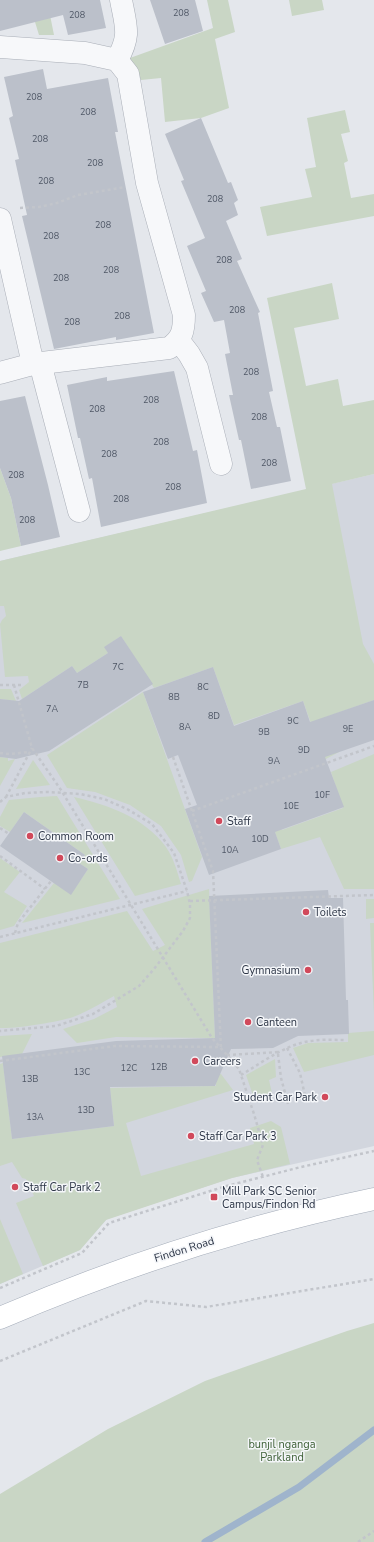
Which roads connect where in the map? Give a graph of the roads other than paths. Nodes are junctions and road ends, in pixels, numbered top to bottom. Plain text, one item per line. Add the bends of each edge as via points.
1 (121, 0) edge
2 (0, 47) edge
3 (117, 60) junction
4 (7, 214) edge
5 (178, 342) junction
6 (36, 364) junction
7 (0, 374) edge
8 (221, 464) dead end
9 (79, 511) dead end
10 (374, 1199) edge
11 (0, 1318) edge

1 - 3 lane via 127,35
2 - 3 lane via 85,53
3 - 5 lane via 128,74 146,182 184,315 184,326
4 - 6 lane
5 - 6 lane via 169,348
5 - 8 lane via 197,368
6 - 7 lane
6 - 9 lane
10 - 11 main road, Findon Road via 270,1223 178,1250 80,1285

